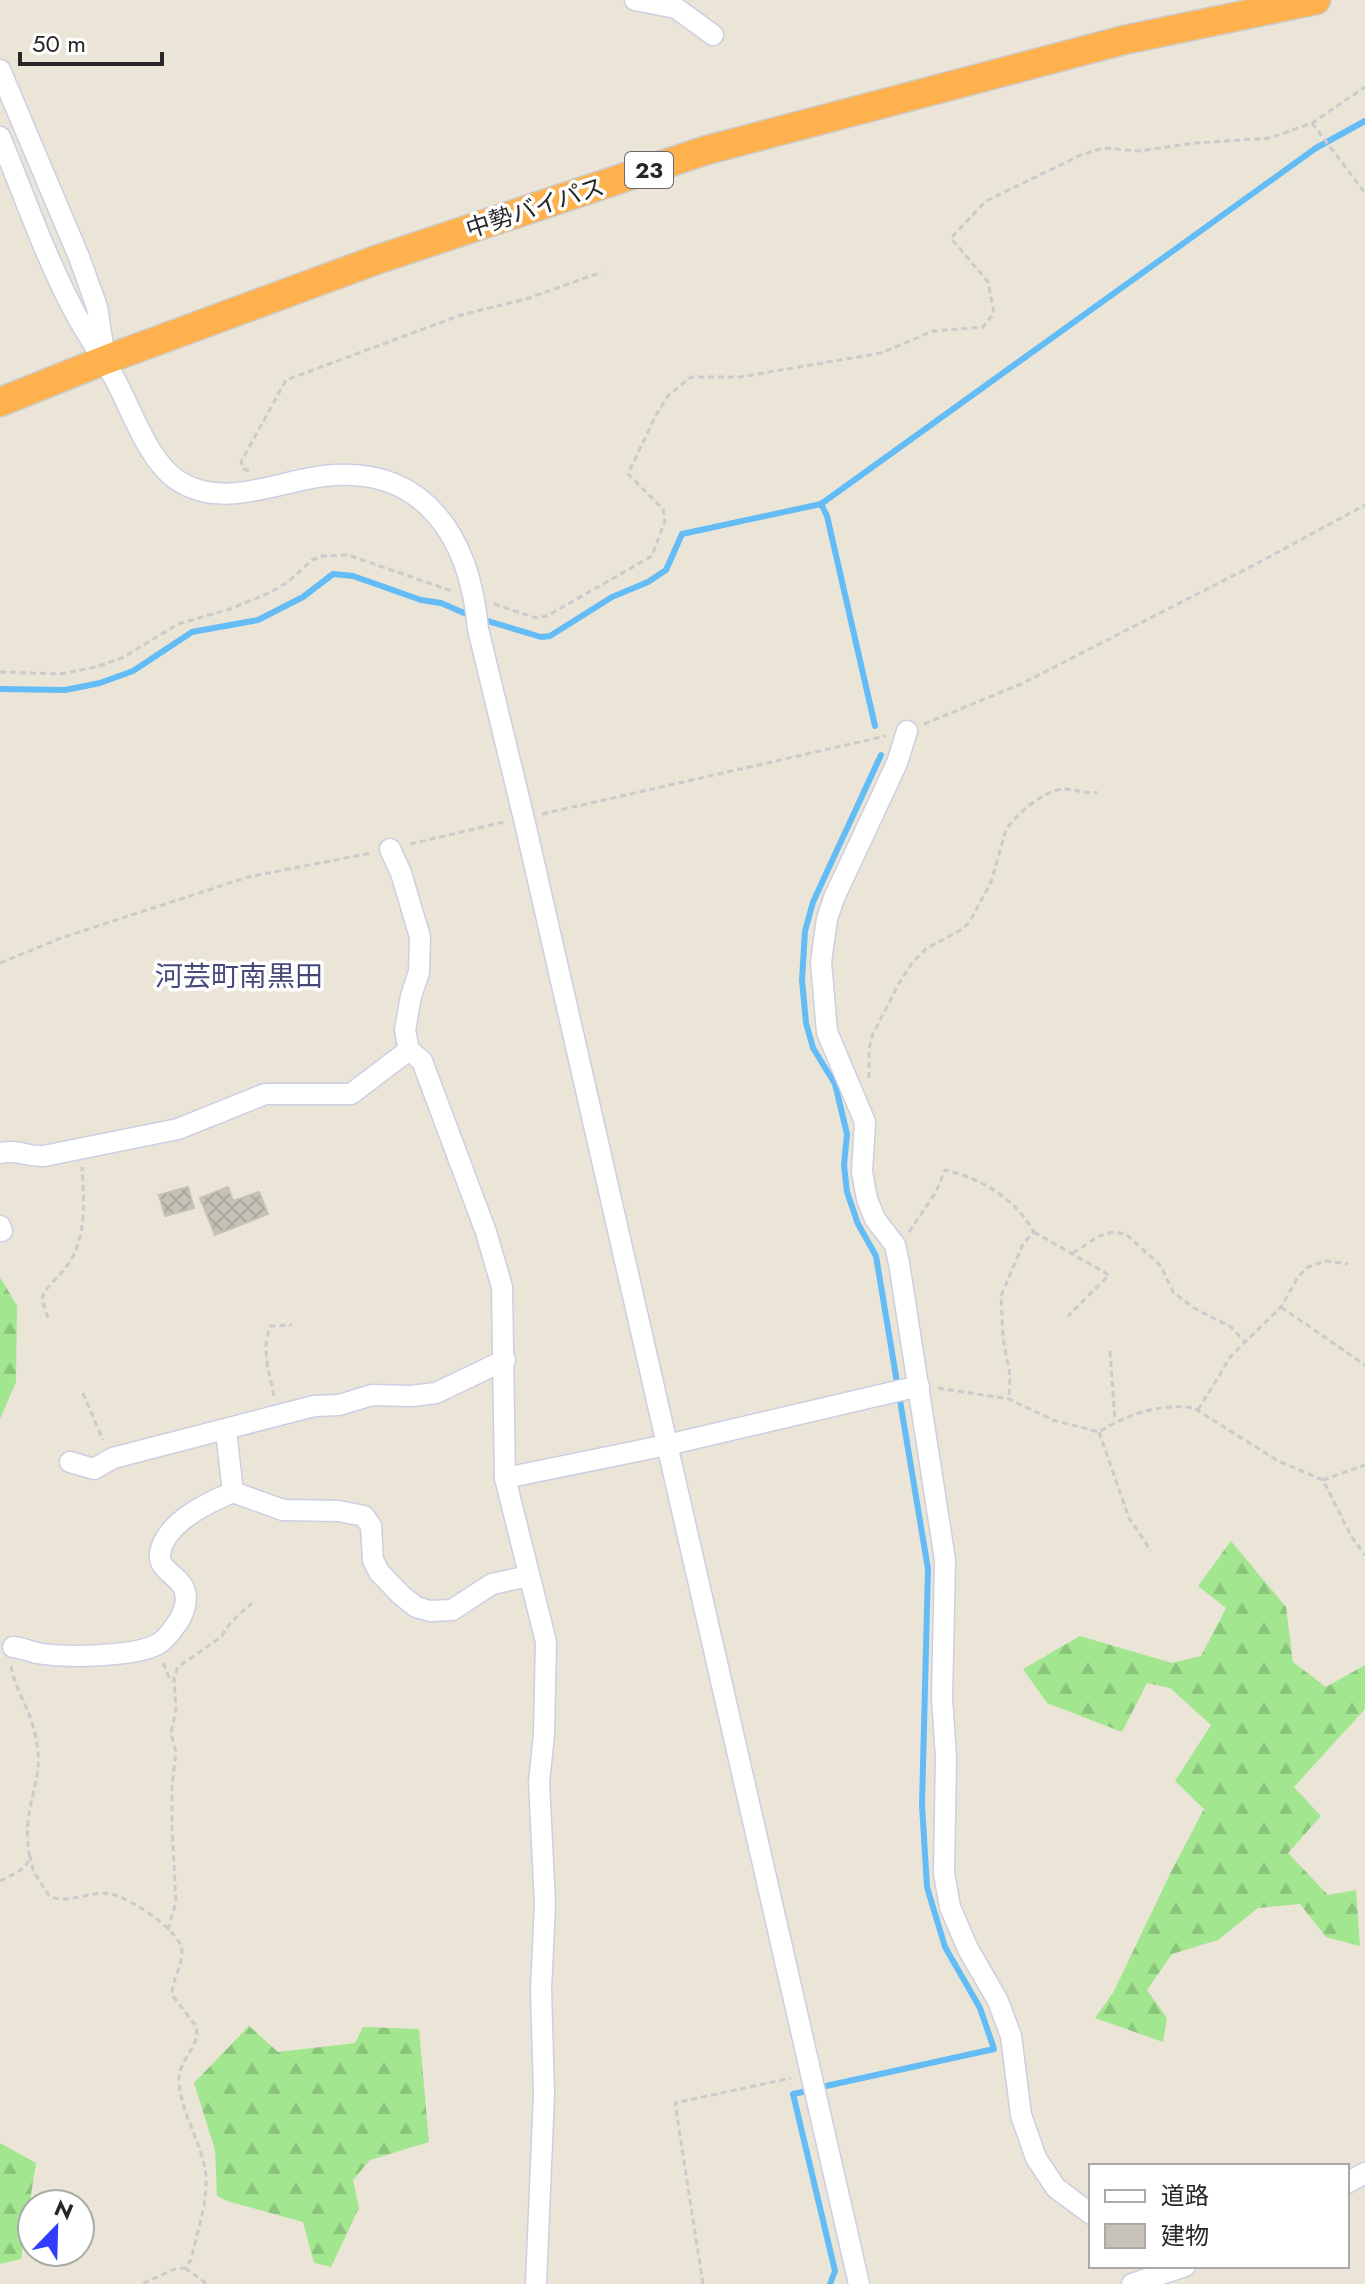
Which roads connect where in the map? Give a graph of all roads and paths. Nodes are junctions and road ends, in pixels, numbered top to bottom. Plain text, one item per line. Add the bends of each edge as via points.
1 (635, 0) edge
2 (1316, 0) edge
3 (713, 35) dead end
4 (0, 70) edge
5 (1365, 87) edge
6 (1312, 123) junction
7 (0, 137) edge
8 (1365, 193) edge
9 (602, 272) dead end
10 (105, 360) junction
11 (0, 402) edge
12 (250, 472) dead end
13 (1365, 505) edge
14 (475, 598) junction
15 (0, 672) edge
16 (907, 731) junction
17 (1097, 792) dead end
18 (524, 819) junction
19 (390, 849) junction
20 (0, 963) edge
21 (409, 1050) junction
22 (869, 1087) dead end
23 (80, 1148) junction
24 (0, 1153) edge
25 (1034, 1232) junction
26 (894, 1244) junction
27 (1073, 1253) junction
28 (1348, 1264) dead end
29 (1281, 1307) junction
30 (1068, 1316) dead end
31 (48, 1318) dead end
32 (292, 1325) dead end
33 (1244, 1341) junction
34 (1110, 1351) dead end
35 (505, 1360) junction
36 (1365, 1365) edge
37 (914, 1388) junction
38 (83, 1393) dead end
39 (1009, 1399) junction
40 (1198, 1410) junction
41 (280, 1415) junction
42 (1115, 1421) junction
43 (226, 1431) junction
44 (1099, 1432) junction
45 (667, 1445) junction
46 (113, 1458) junction
47 (70, 1462) dead end
48 (1365, 1465) edge
49 (505, 1478) junction
50 (1323, 1480) junction
51 (233, 1492) junction
52 (1151, 1551) dead end
53 (1365, 1555) edge
54 (528, 1576) junction
55 (252, 1603) dead end
56 (158, 1644) junction
57 (13, 1647) joint
58 (172, 1685) junction
59 (30, 1855) junction
60 (0, 1881) edge
61 (168, 1930) junction
62 (811, 2074) junction
63 (1089, 2213) edge
64 (185, 2268) junction
65 (1172, 2272) edge
66 (141, 2284) edge
67 (207, 2284) edge
68 (536, 2284) edge
69 (703, 2284) edge
70 (859, 2284) edge
71 (1132, 2284) edge

1 - 3 street via 676,8
2 - 10 highway, 中勢バイパス / 23 via 1124,40 707,150 376,260
4 - 10 street via 79,257 97,307
5 - 6 path
6 - 8 path
6 - 14 path via 1270,138 1139,151 1103,148 986,201 951,238 988,282 994,313 983,327 933,331 881,353 740,377 691,377 668,396 628,474 663,509 665,521 652,556 547,616 536,618
7 - 10 street via 69,301
9 - 12 path via 461,315 286,380 241,462
10 - 11 highway, 中勢バイパス / 23
10 - 14 street via 151,450 174,478 206,493 225,494 326,476 381,479 443,520
13 - 16 path via 1021,684
14 - 15 path via 333,554 312,560 267,594 178,624 122,658 60,674
14 - 18 street
16 - 18 path
16 - 26 street via 881,801 834,898 821,962 827,1032 865,1122 862,1172 867,1199
17 - 22 path via 1055,790 1010,823 991,882 969,923 927,948 898,985 869,1049
18 - 19 path
18 - 45 street
19 - 20 path via 248,877
19 - 21 street via 420,937 419,972 405,1030
21 - 23 street via 351,1094 265,1094 187,1127
21 - 35 street via 422,1061 493,1253 502,1287
23 - 24 street via 44,1156 17,1150
23 - 31 path via 80,1243 44,1293
25 - 26 path via 996,1189 945,1170 916,1224
25 - 27 path
25 - 39 path via 1023,1244 1001,1296
26 - 37 street
27 - 30 path via 1109,1275
27 - 33 path via 1099,1236 1126,1234 1161,1266 1173,1292 1231,1327
28 - 29 path via 1325,1261 1308,1267
29 - 33 path
29 - 36 path
32 - 41 path via 271,1326 265,1346
33 - 40 path
34 - 42 path
35 - 41 street via 436,1393 372,1395
35 - 49 street
37 - 39 path
37 - 45 street
37 - 63 street via 945,1560 944,1873 950,1907 1011,2036 1021,2115 1036,2158 1056,2188
38 - 46 path
39 - 44 path via 1053,1420
40 - 42 path via 1155,1409
40 - 50 path via 1278,1461
41 - 43 street
42 - 44 path
43 - 46 street
43 - 51 street
44 - 52 path via 1129,1518
45 - 49 street
45 - 62 street
46 - 47 street via 94,1469
48 - 50 path
49 - 54 street
50 - 53 path
51 - 54 street via 283,1510 364,1516 371,1526 379,1572 416,1607 430,1611 452,1610 492,1584
51 - 56 street via 183,1520 162,1547 161,1563 183,1586 185,1599 180,1620
54 - 68 street via 546,1642 539,1782 545,1904 544,2094
55 - 58 path via 221,1637 178,1667
56 - 57 street via 98,1655 44,1654
56 - 58 path
57 - 59 path via 12,1672 35,1731 40,1763 28,1819
58 - 61 path via 176,1902
59 - 60 path via 22,1871
59 - 61 path via 49,1896 112,1894
61 - 64 path via 182,1951 172,1995 198,2032 179,2078 206,2180
62 - 69 path via 675,2103
62 - 70 street
64 - 66 path
64 - 67 path
65 - 71 street

